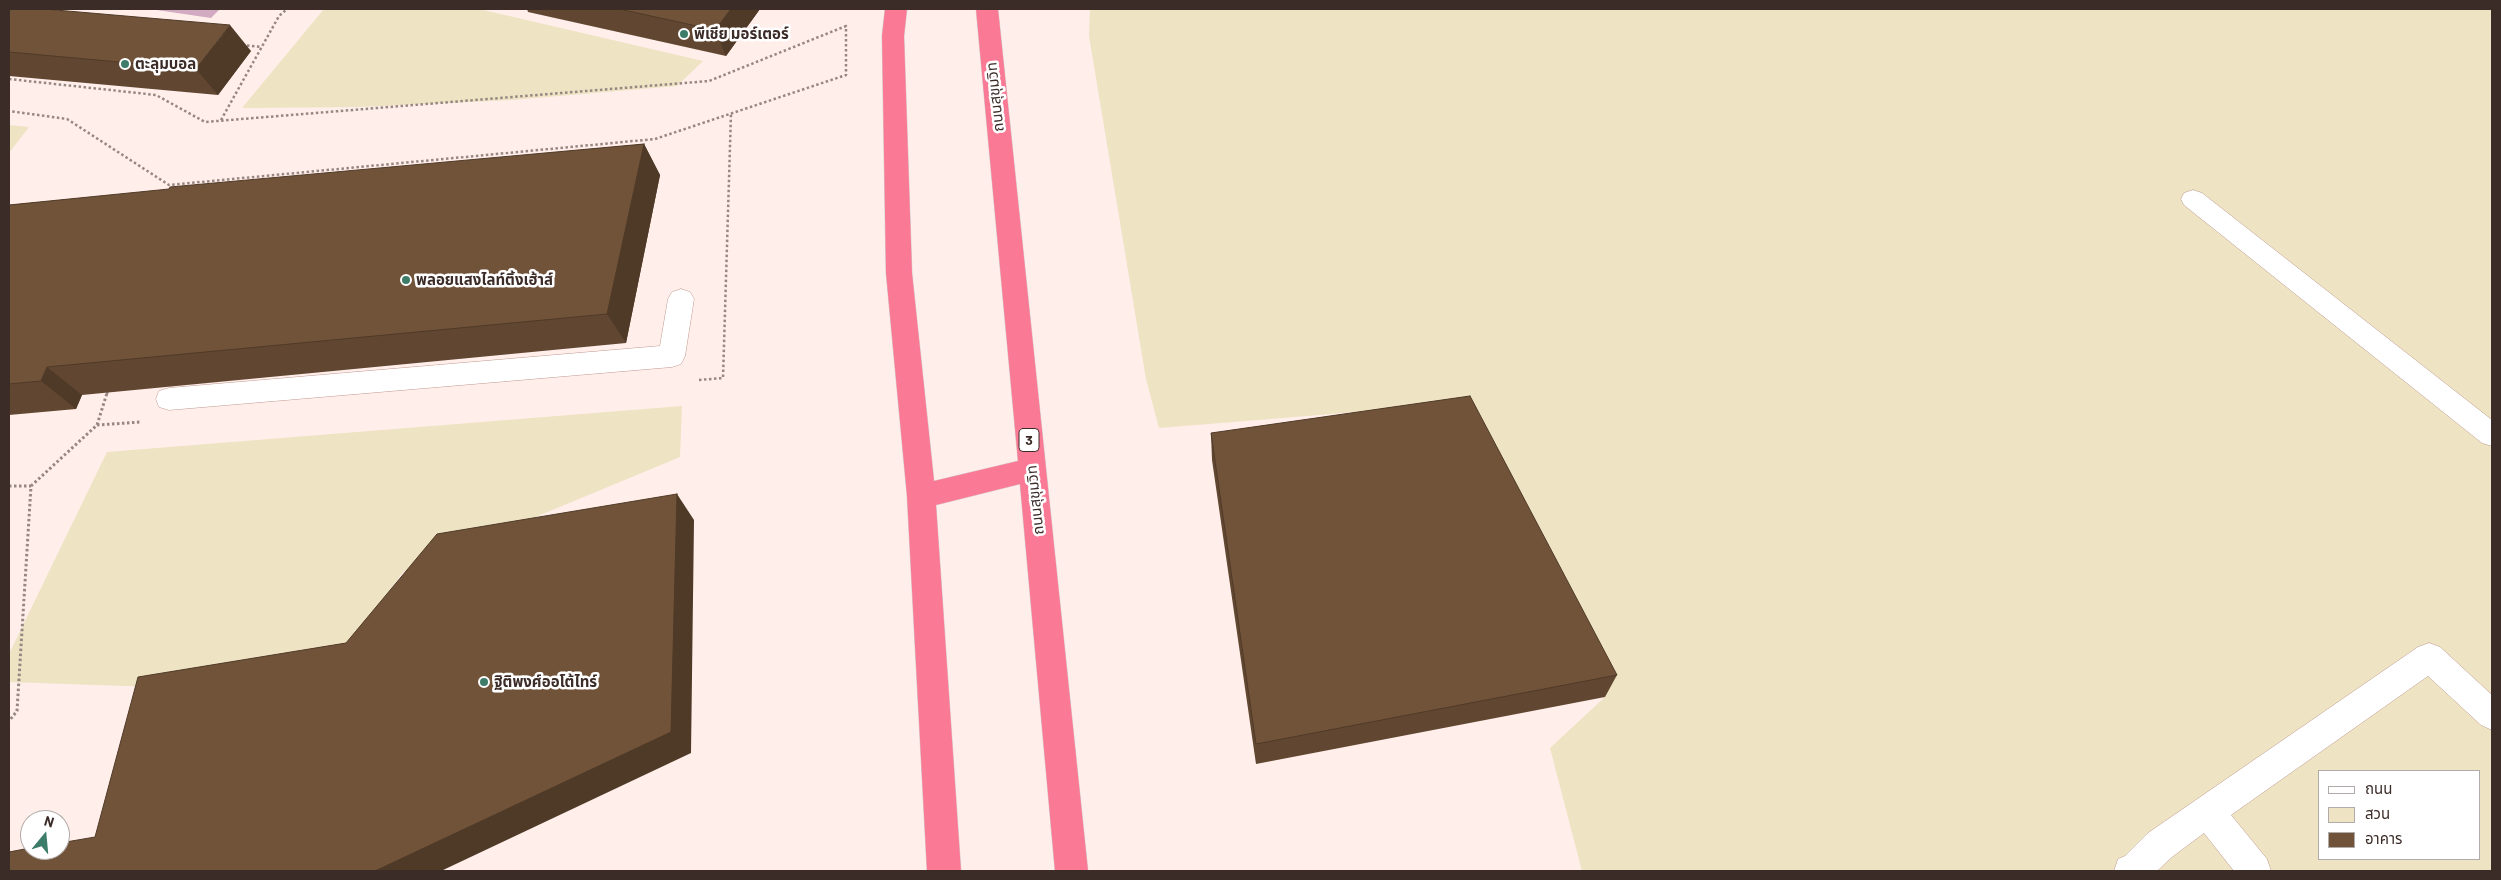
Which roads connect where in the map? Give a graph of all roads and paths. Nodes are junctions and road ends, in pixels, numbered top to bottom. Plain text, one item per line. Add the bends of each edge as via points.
1 (287, 9) edge
2 (896, 9) edge
3 (987, 9) edge
4 (232, 43) dead end
5 (262, 47) junction
6 (9, 79) edge
7 (9, 111) edge
8 (221, 120) junction
9 (169, 185) junction
10 (166, 194) edge
11 (2193, 200) dead end
12 (681, 299) dead end
13 (108, 388) edge
14 (169, 399) dead end
15 (2492, 435) edge
16 (1032, 470) junction
17 (9, 486) edge
18 (31, 486) junction
19 (921, 496) junction
20 (2492, 715) edge
21 (9, 721) edge
22 (2207, 811) junction
23 (944, 871) edge
24 (1072, 871) edge
25 (2130, 871) edge
26 (2255, 871) edge

1 - 5 path via 279,16
2 - 19 highway via 899,272
3 - 16 highway, ถนนสุขุมวิท / 3
4 - 5 path
5 - 8 path
6 - 8 path via 156,95 205,122
7 - 9 path via 67,119
8 - 9 path via 709,81 846,26 846,74 655,139
9 - 10 path
11 - 15 street
12 - 14 street via 672,356
13 - 18 path via 97,425
16 - 19 highway
16 - 24 highway, ถนนสุขุมวิท / 3
17 - 18 path
18 - 21 path via 17,711
19 - 23 highway
20 - 22 street via 2429,657
22 - 25 street
22 - 26 street

